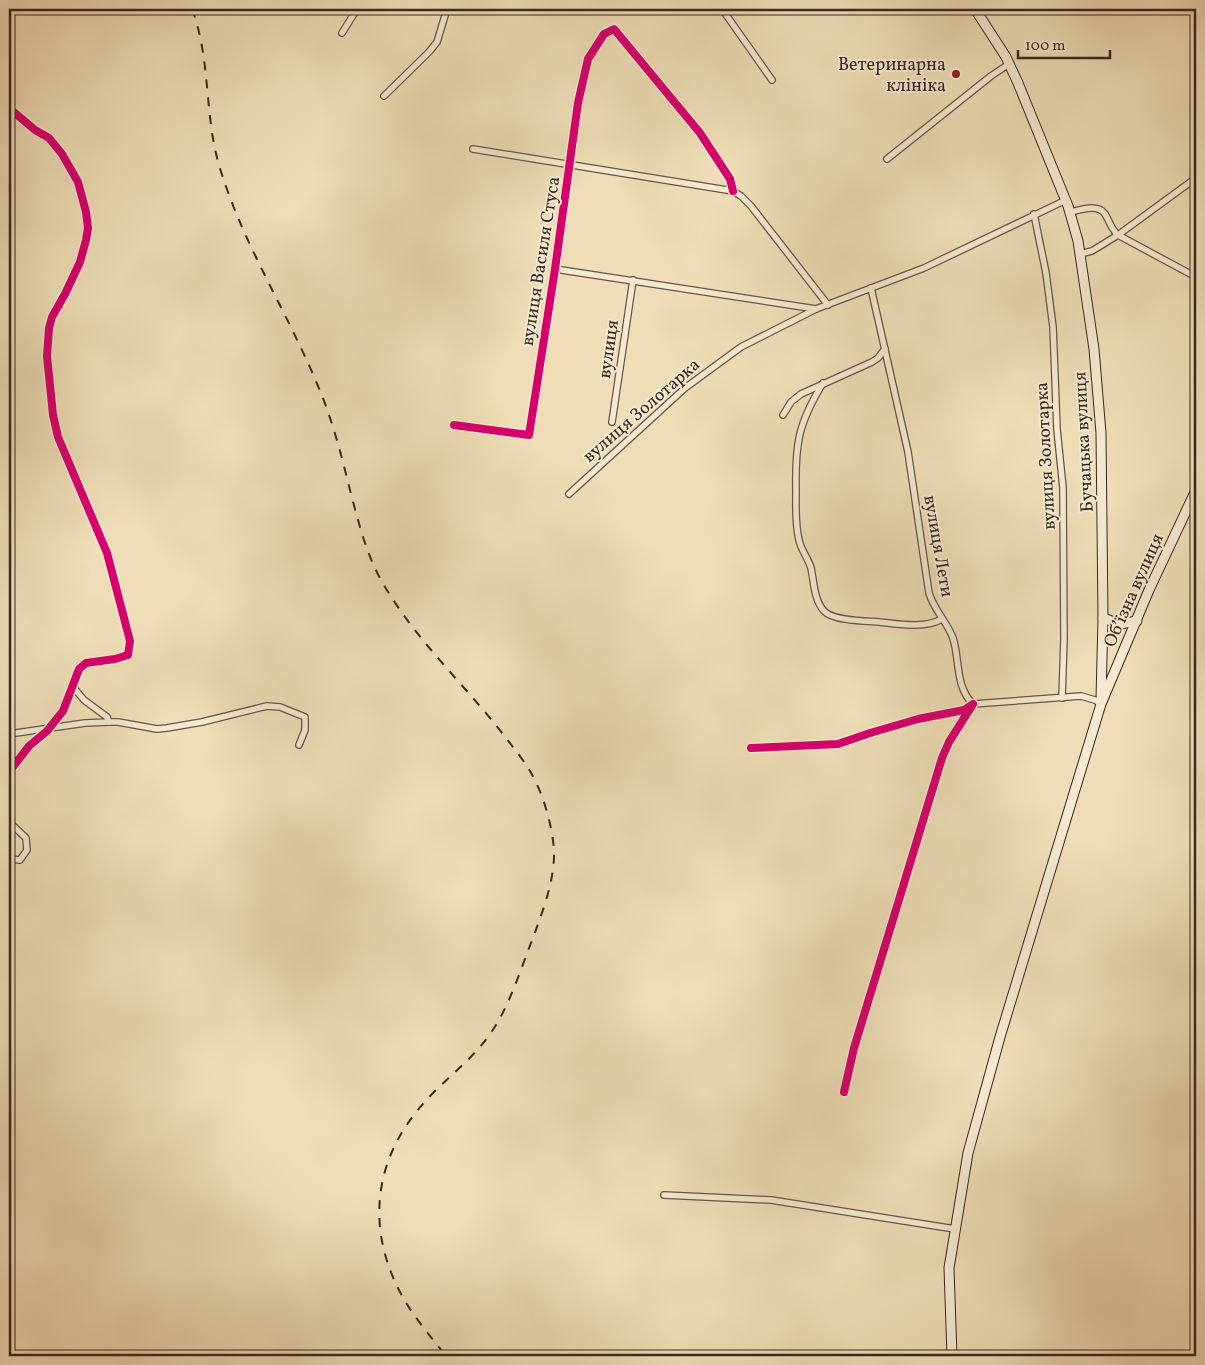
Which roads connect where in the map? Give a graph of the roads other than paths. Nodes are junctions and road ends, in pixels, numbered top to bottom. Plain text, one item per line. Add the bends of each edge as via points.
1 (357, 9) edge
2 (447, 9) edge
3 (722, 9) edge
4 (975, 9) edge
5 (342, 33) dead end
6 (1009, 64) junction
7 (772, 80) dead end
8 (384, 96) dead end
9 (9, 108) edge
10 (473, 149) dead end
11 (887, 159) dead end
12 (569, 164) junction
13 (1196, 178) edge
14 (733, 191) junction
15 (1066, 200) junction
16 (1071, 212) junction
17 (1034, 214) junction
18 (1118, 235) junction
19 (1080, 254) junction
20 (555, 269) junction
21 (1196, 277) edge
22 (633, 280) junction
23 (871, 288) junction
24 (828, 304) junction
25 (816, 309) junction
26 (885, 349) junction
27 (823, 383) junction
28 (783, 415) dead end
29 (612, 422) dead end
30 (454, 425) dead end
31 (1196, 490) edge
32 (569, 494) dead end
33 (1103, 618) junction
34 (942, 619) junction
35 (1136, 622) junction
36 (73, 688) junction
37 (1062, 698) junction
38 (973, 704) junction
39 (1101, 704) junction
40 (109, 722) junction
41 (50, 728) junction
42 (9, 734) edge
43 (300, 745) dead end
44 (750, 748) dead end
45 (9, 772) edge
46 (9, 822) edge
47 (9, 859) edge
48 (844, 1092) dead end
49 (664, 1195) dead end
50 (955, 1229) junction
51 (952, 1356) edge

1 - 5 street
2 - 8 street via 437,42
3 - 7 street
4 - 6 main road, Бучацька вулиця
6 - 11 street
6 - 15 main road, Бучацька вулиця
9 - 36 street via 49,138 62,154 78,182 88,228 80,262 52,317 47,356 58,437 107,553 130,641 128,655 86,663 79,669
10 - 12 street
12 - 14 street
12 - 14 street, вулиця Василя Стуса via 588,58 604,34 614,29 700,133 732,182
12 - 20 street, вулиця Василя Стуса
13 - 18 street
14 - 24 street via 751,206
15 - 16 main road, Бучацька вулиця
15 - 17 street, вулиця Золотарка
16 - 18 street via 1091,208 1101,210
16 - 19 main road, Бучацька вулиця
17 - 23 street, вулиця Золотарка via 924,268
17 - 37 street, вулиця Золотарка via 1053,327 1063,488
18 - 19 street via 1092,251
18 - 21 street
19 - 33 main road, Бучацька вулиця via 1100,411
20 - 22 street
20 - 30 street, вулиця Василя Стуса via 529,435
22 - 25 street
22 - 29 street, вулиця
23 - 24 street, вулиця Золотарка
23 - 26 street, вулиця Лети
24 - 25 street, вулиця Золотарка
25 - 32 street, вулиця Золотарка via 741,347 685,388
26 - 27 street via 875,361
26 - 34 street, вулиця Лети via 908,452 929,593
27 - 28 street via 796,397
27 - 34 street via 800,429 795,460 799,538 823,610 857,620 913,625
31 - 35 main road, Обʼїзна вулиця
33 - 35 main road via 1120,624
33 - 39 main road, Бучацька вулиця
34 - 38 street, вулиця Лети via 955,645 963,691
35 - 39 main road, Обʼїзна вулиця
36 - 40 street
36 - 41 street via 63,711
37 - 38 street
37 - 39 street via 1085,697
38 - 44 street via 964,710 911,720 838,744
38 - 48 street via 942,758 854,1048
39 - 50 main road via 970,1143
40 - 41 street
40 - 43 street via 157,729 267,706 280,707 305,717
41 - 42 street
41 - 45 street via 29,746
46 - 47 street via 26,838 27,850 20,860
49 - 50 street via 771,1200
50 - 51 main road via 948,1268

